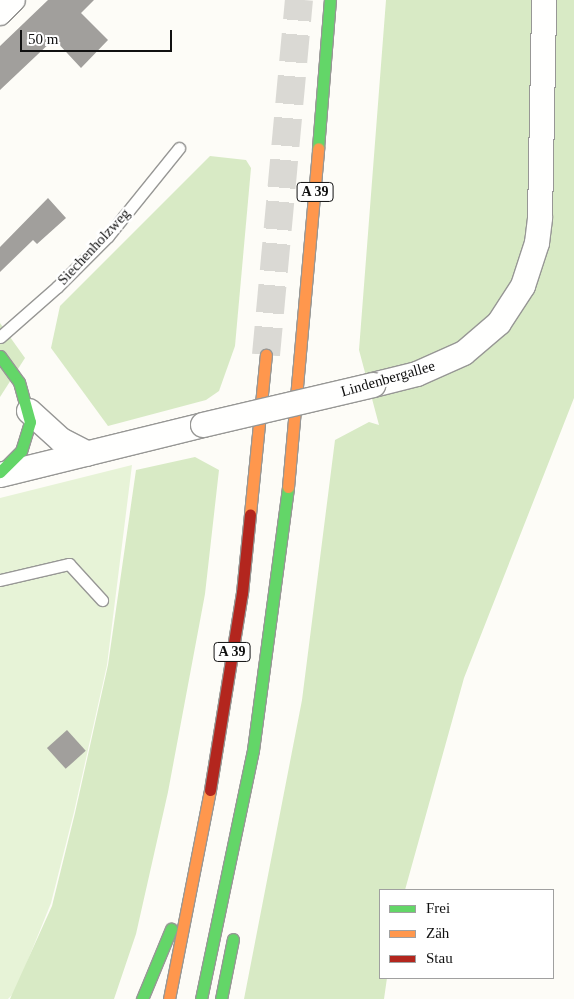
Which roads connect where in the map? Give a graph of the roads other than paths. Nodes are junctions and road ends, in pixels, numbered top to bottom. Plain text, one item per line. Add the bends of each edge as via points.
1 (13, 0) edge
2 (330, 0) edge
3 (544, 0) edge
4 (0, 13) edge
5 (179, 148) dead end
6 (0, 336) edge
7 (266, 355) tunnel mouth
8 (0, 356) edge
9 (29, 411) junction
10 (88, 454) junction
11 (0, 474) edge
12 (0, 580) edge
13 (102, 600) dead end
14 (254, 750) junction
15 (258, 786) dead end
16 (198, 863) junction
17 (235, 931) dead end
18 (142, 999) edge
19 (169, 999) edge
20 (201, 999) edge
21 (221, 999) edge

1 - 4 street
2 - 14 main road, A 39 via 294,437
3 - 10 street, Lindenbergallee, bridge via 537,243 523,286 499,323 464,353 417,374
5 - 6 lane, Siechenholzweg via 108,236 57,287
7 - 16 main road, A 39 via 242,593
8 - 9 main road via 19,382
9 - 10 street via 61,440
9 - 11 main road via 28,434 21,451
10 - 11 street, Lindenbergallee
12 - 13 lane via 69,564
14 - 15 main road
14 - 20 main road, A 39
16 - 18 main road
16 - 19 main road, A 39
17 - 21 main road

